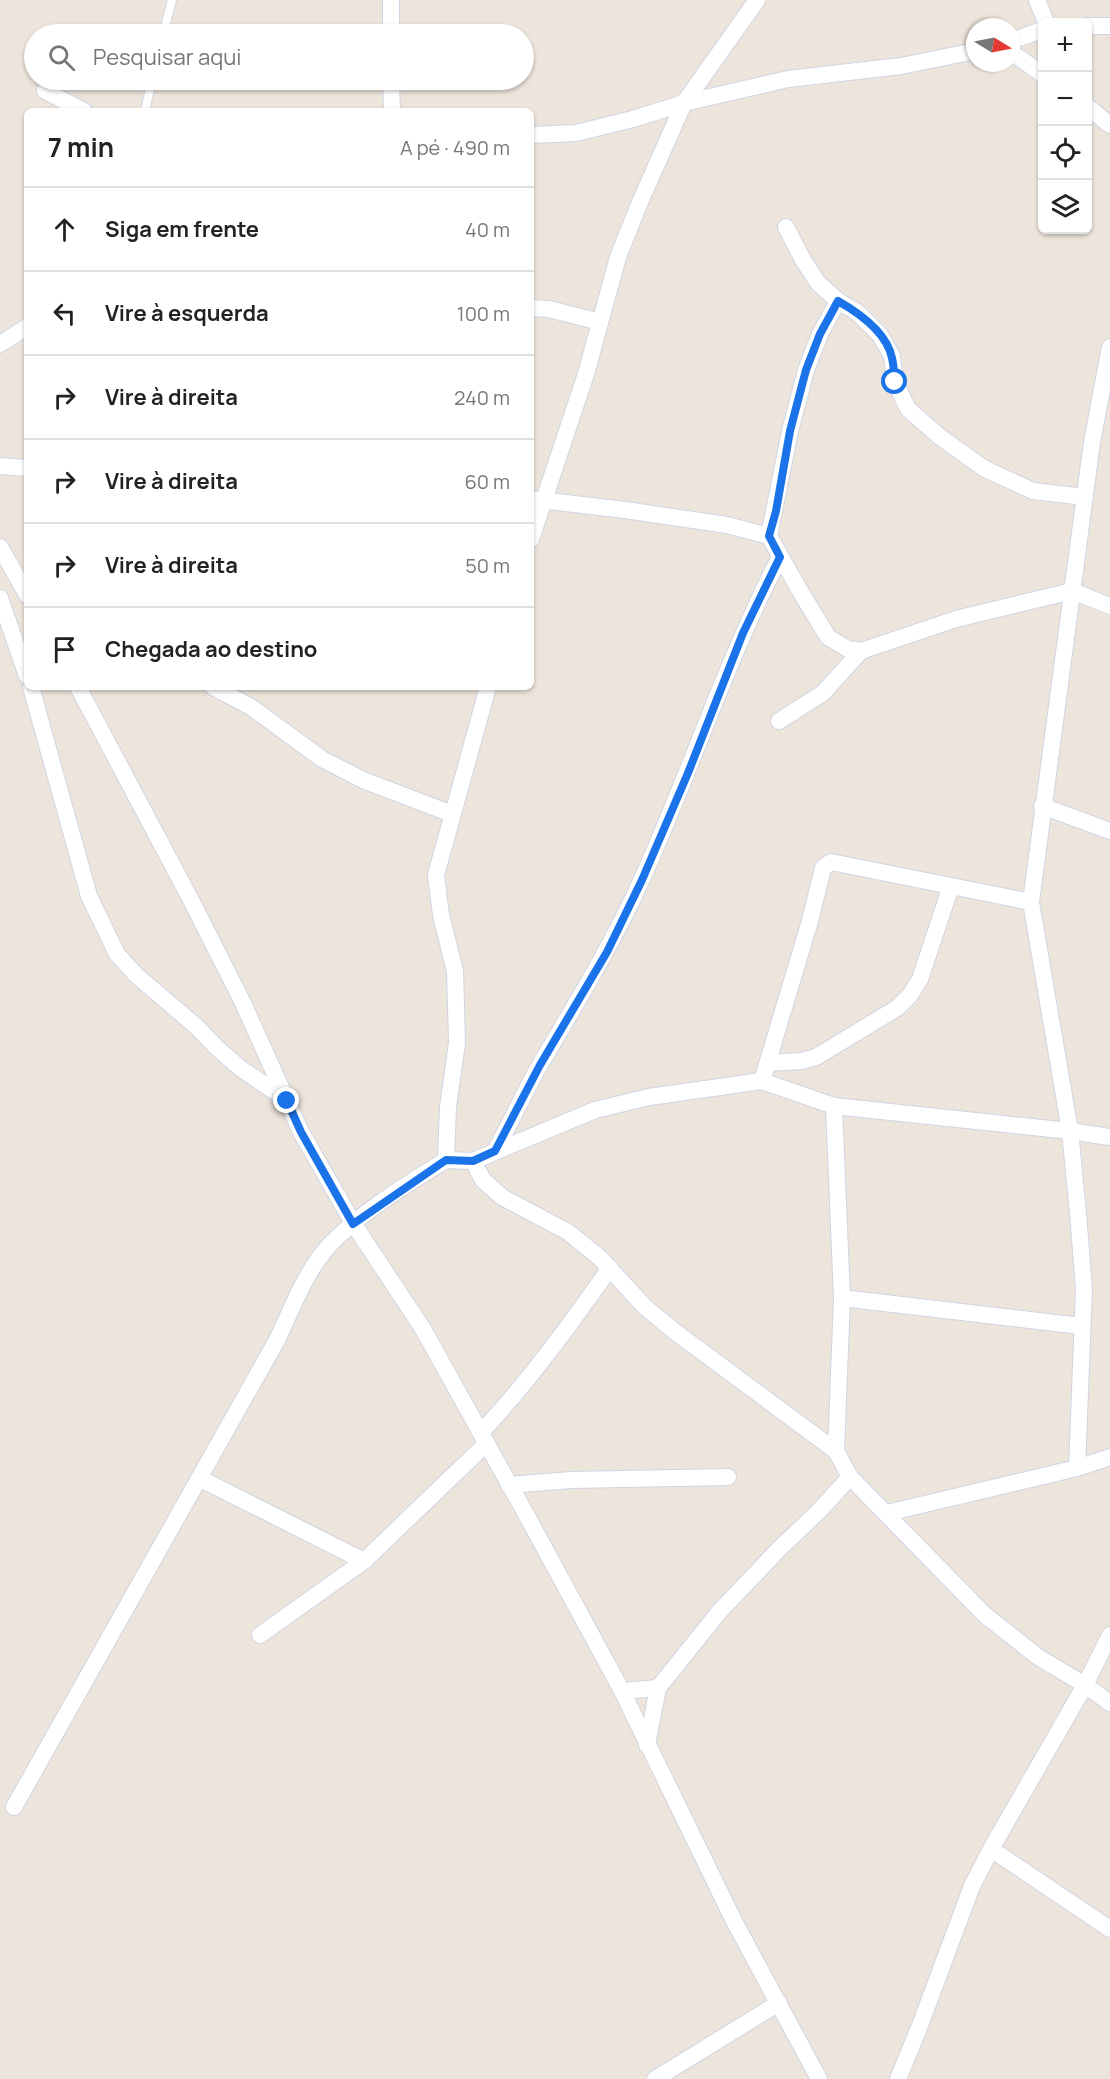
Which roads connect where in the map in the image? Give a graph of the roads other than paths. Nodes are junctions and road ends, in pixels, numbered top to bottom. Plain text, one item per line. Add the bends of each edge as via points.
1 (172, 0) edge
2 (392, 0) edge
3 (757, 0) edge
4 (1037, 0) edge
5 (1045, 18) edge
6 (166, 24) edge
7 (391, 24) edge
8 (1092, 26) edge
9 (1110, 26) edge
10 (1038, 31) edge
11 (1020, 38) edge
12 (966, 53) edge
13 (1020, 58) edge
14 (1039, 72) edge
15 (150, 90) edge
16 (391, 90) edge
17 (45, 91) dead end
18 (684, 103) junction
19 (78, 108) edge
20 (146, 108) edge
21 (392, 108) edge
22 (1092, 110) edge
23 (1110, 125) edge
24 (534, 135) edge
25 (786, 227) dead end
26 (838, 301) junction
27 (534, 308) edge
28 (600, 322) junction
29 (24, 329) edge
30 (0, 344) edge
31 (1110, 346) edge
32 (1107, 374) edge
33 (0, 466) edge
34 (24, 468) edge
35 (1085, 497) junction
36 (538, 499) edge
37 (534, 522) edge
38 (769, 536) junction
39 (0, 547) edge
40 (780, 557) junction
41 (24, 591) edge
42 (1072, 591) junction
43 (0, 598) edge
44 (1110, 606) edge
45 (861, 651) junction
46 (24, 667) edge
47 (32, 690) edge
48 (80, 690) edge
49 (219, 690) edge
50 (487, 690) edge
51 (779, 721) dead end
52 (1042, 806) junction
53 (452, 814) junction
54 (1110, 831) edge
55 (951, 886) junction
56 (1031, 902) junction
57 (768, 1063) junction
58 (762, 1081) junction
59 (287, 1101) junction
60 (834, 1106) junction
61 (1070, 1131) junction
62 (1110, 1137) edge
63 (495, 1151) junction
64 (446, 1160) junction
65 (473, 1161) junction
66 (353, 1224) junction
67 (610, 1268) junction
68 (842, 1298) junction
69 (1082, 1326) junction
70 (484, 1438) junction
71 (836, 1451) junction
72 (1110, 1457) edge
73 (1077, 1468) junction
74 (728, 1477) dead end
75 (850, 1477) junction
76 (199, 1478) junction
77 (509, 1485) junction
78 (888, 1514) junction
79 (364, 1561) junction
80 (260, 1635) dead end
81 (1110, 1635) edge
82 (1085, 1684) junction
83 (658, 1688) junction
84 (622, 1691) junction
85 (1110, 1703) edge
86 (647, 1745) junction
87 (14, 1808) dead end
88 (991, 1849) junction
89 (1110, 1929) edge
90 (779, 2002) junction
91 (902, 2078) edge
92 (655, 2079) edge
93 (819, 2079) edge

1 - 6 lane
2 - 7 street
3 - 18 street
4 - 5 street
8 - 9 street
10 - 11 street
12 - 18 street via 901,66 788,79
13 - 14 street
15 - 20 lane
16 - 21 street
17 - 19 street
18 - 24 street via 576,133
18 - 28 street via 618,257
22 - 23 street
25 - 26 street via 818,284
26 - 35 street via 857,312 880,335 892,356 895,382 908,409 940,437 985,469 1033,491
26 - 38 street via 806,370
27 - 28 street
28 - 36 street via 586,374
29 - 30 street
31 - 32 street
32 - 35 street
33 - 34 street
35 - 42 street
36 - 37 street
36 - 38 street via 727,525
38 - 40 street
39 - 41 street
40 - 45 street via 828,637 848,649
40 - 63 street via 743,633 642,880 607,952
42 - 44 street
42 - 45 street via 956,619
42 - 52 street
43 - 46 street
45 - 51 street via 823,693
47 - 59 street via 89,896 117,954 224,1054
48 - 59 street via 243,1003
49 - 53 street via 250,707 322,759 363,780
50 - 53 street
52 - 54 street
52 - 56 street
53 - 64 street via 436,875 455,971 457,1043
55 - 56 street
55 - 57 street via 920,979 897,1008 816,1057
55 - 57 street via 842,863 831,862 823,868
56 - 61 street
57 - 58 street
58 - 60 street
58 - 63 street via 649,1097 595,1110
59 - 66 street
60 - 61 street
60 - 68 street
61 - 62 street
61 - 69 street via 1084,1288
63 - 65 street
64 - 65 street
64 - 66 street
65 - 67 street via 483,1180 502,1197 568,1232
66 - 70 street via 423,1329
66 - 76 street via 320,1257
67 - 70 street
67 - 71 street via 645,1307 674,1331
68 - 69 street
68 - 71 street
69 - 73 street
70 - 77 street
70 - 79 street
71 - 75 street
72 - 73 street
73 - 78 street
74 - 77 street
75 - 78 street
75 - 83 street via 718,1612
76 - 79 street
76 - 87 street
77 - 84 street
78 - 82 street via 986,1615 1038,1657
79 - 80 street
81 - 82 street
82 - 85 street
82 - 88 street
83 - 84 street
83 - 86 street
84 - 86 street
86 - 90 street via 734,1921
88 - 89 street
88 - 91 street via 972,1886
90 - 92 street
90 - 93 street

